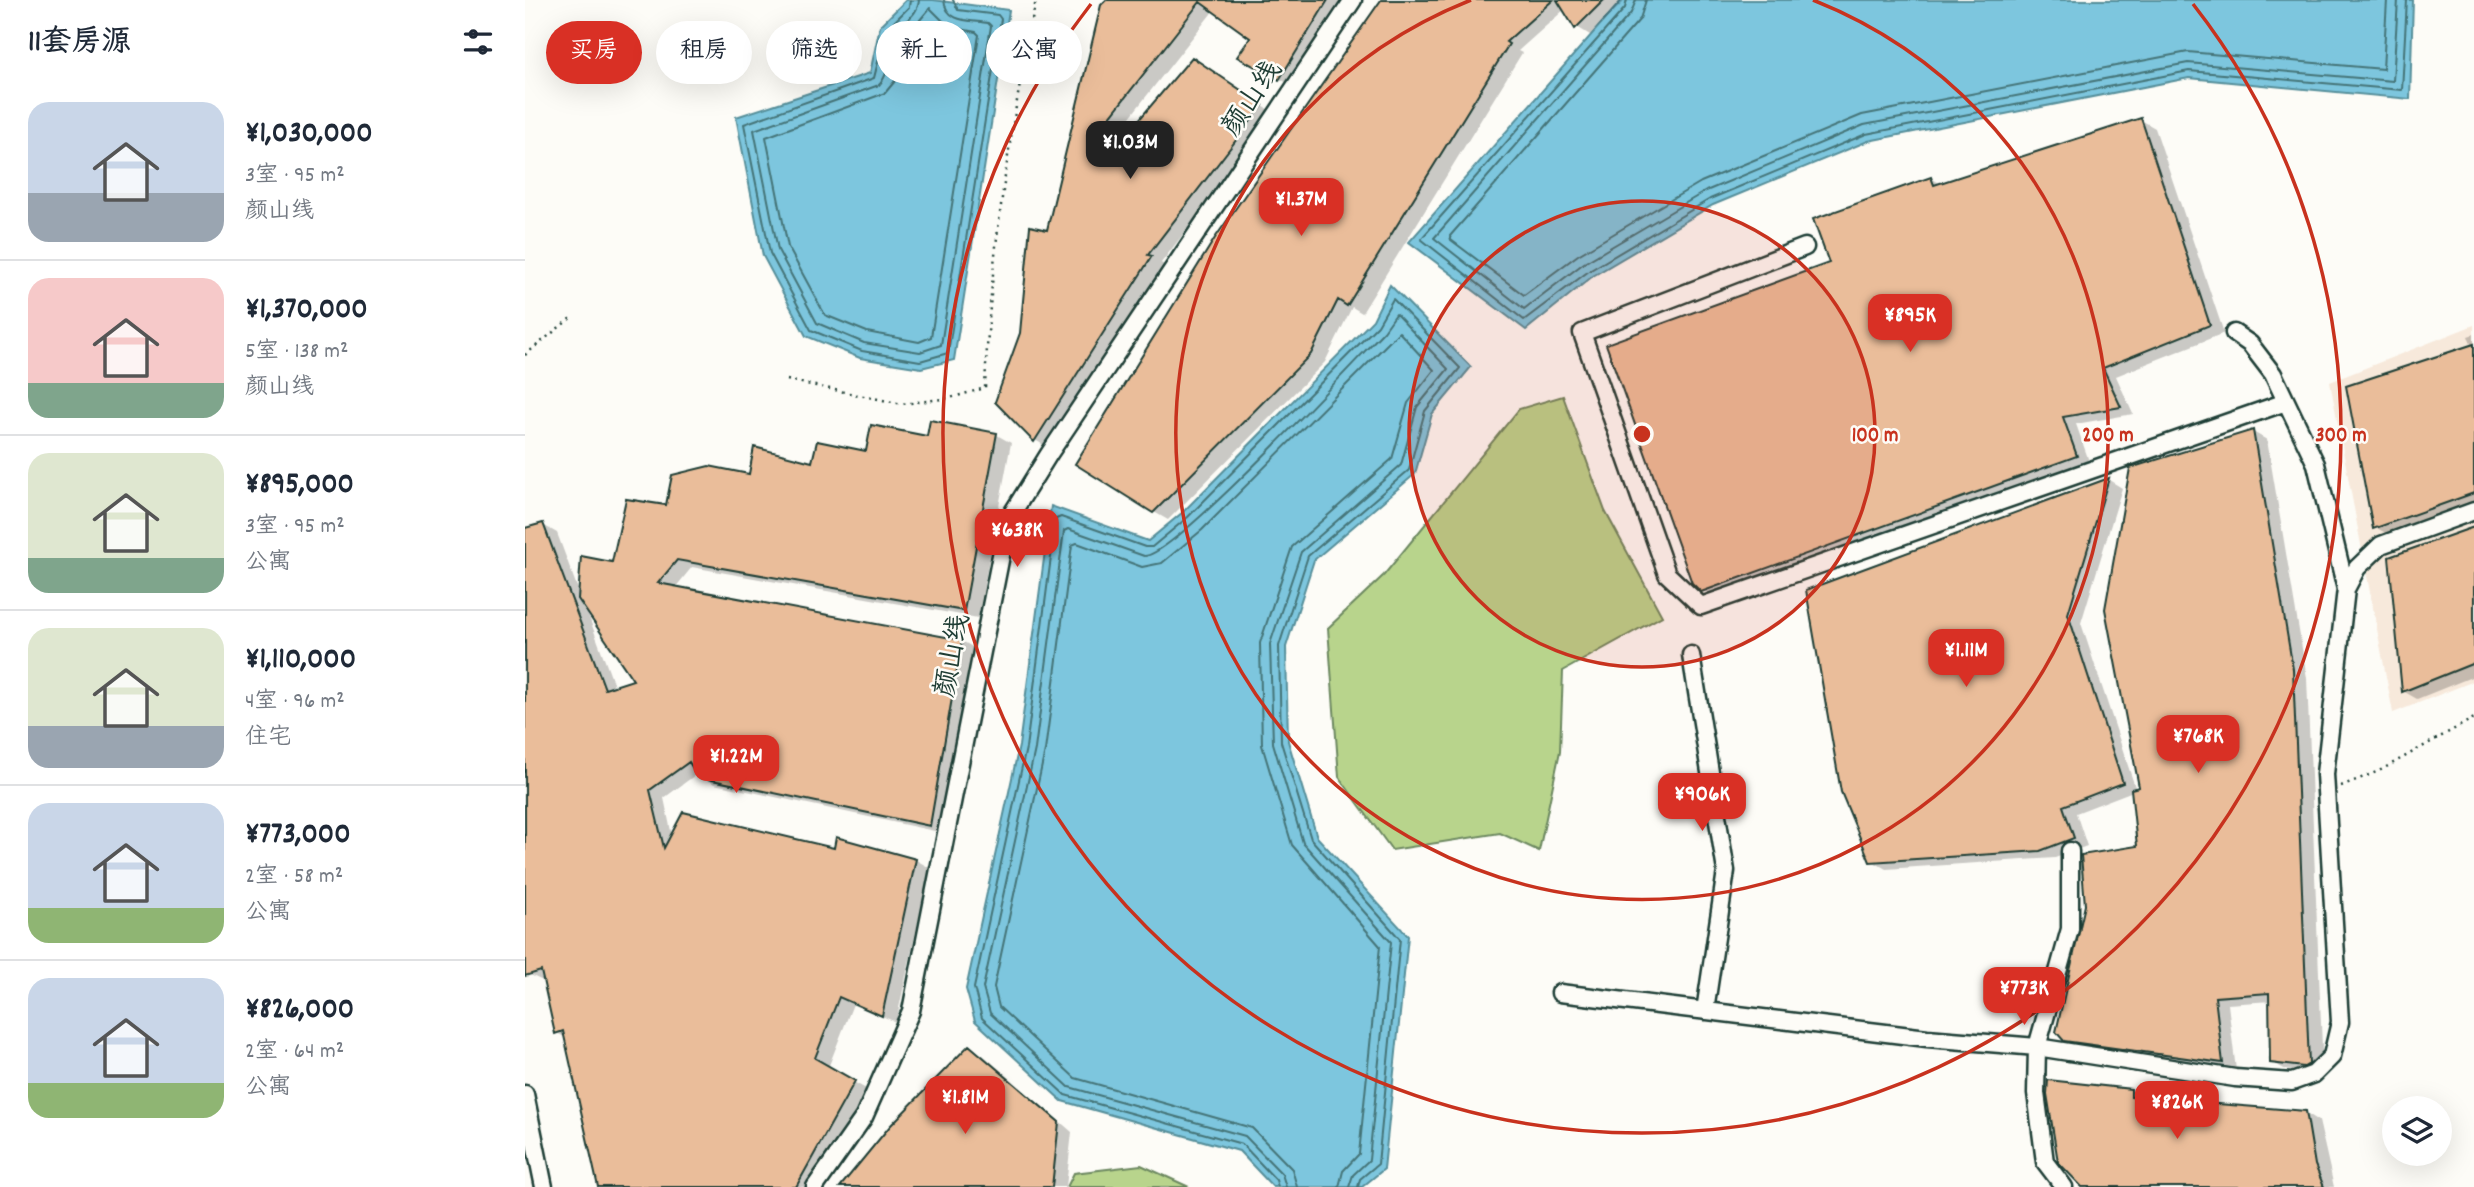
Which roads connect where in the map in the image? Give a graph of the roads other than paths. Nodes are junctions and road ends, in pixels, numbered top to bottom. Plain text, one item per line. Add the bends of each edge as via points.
1 (1353, 0) edge
2 (1805, 247) dead end
3 (2234, 333) dead end
4 (2286, 402) junction
5 (2474, 511) edge
6 (2346, 589) junction
7 (1691, 655) dead end
8 (2070, 851) dead end
9 (1560, 993) dead end
10 (1705, 1011) junction
11 (2037, 1047) junction
12 (525, 1094) edge
13 (544, 1187) edge
14 (815, 1187) edge
15 (2064, 1187) edge

1 - 14 street, 颜山线 via 1008,520 911,1010 864,1117
2 - 4 street via 1582,333 1667,573 1701,606
3 - 4 street via 2251,344
4 - 6 street via 2316,464
5 - 6 street via 2381,545 2357,568
6 - 11 street via 2325,774 2340,1022 2332,1056 2314,1074 2292,1082 2235,1078
7 - 10 street via 1726,871
8 - 11 street via 2070,929
9 - 10 street
10 - 11 street
11 - 15 street via 2036,1093 2045,1161
12 - 13 street

